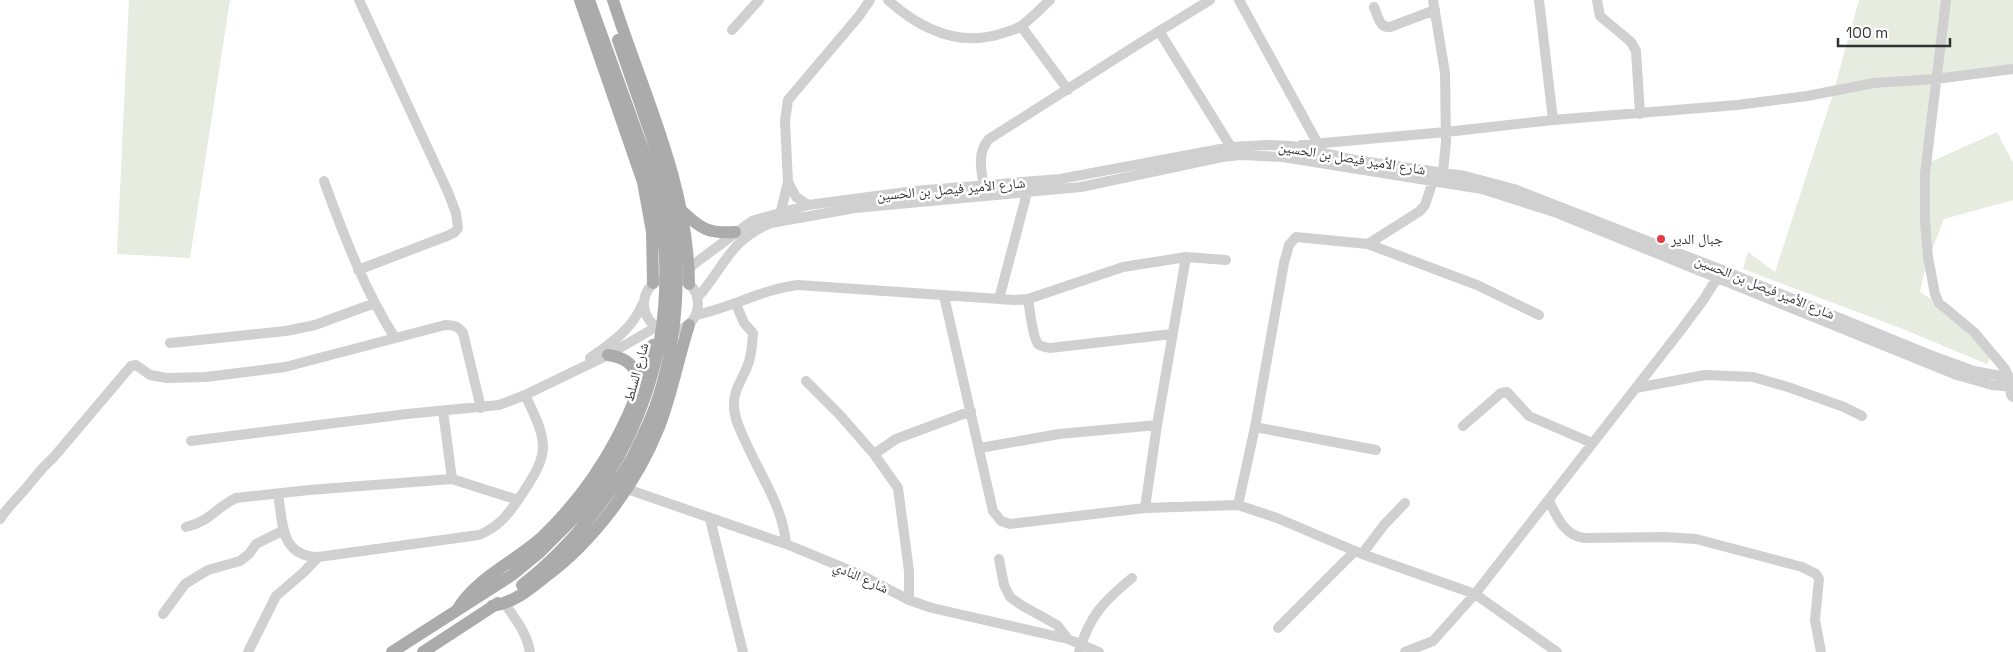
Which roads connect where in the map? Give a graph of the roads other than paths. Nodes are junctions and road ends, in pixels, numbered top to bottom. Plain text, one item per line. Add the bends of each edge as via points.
1 (359, 0) edge
2 (580, 0) edge
3 (589, 0) edge
4 (604, 0) edge
5 (613, 0) edge
6 (758, 0) edge
7 (870, 0) edge
8 (888, 0) edge
9 (1050, 0) edge
10 (1210, 0) edge
11 (1239, 0) edge
12 (1539, 0) edge
13 (1597, 0) edge
14 (1946, 0) edge
15 (1433, 3) edge
16 (1374, 7) dead end
17 (1021, 26) junction
18 (732, 30) dead end
19 (1159, 31) junction
20 (2013, 69) edge
21 (1936, 79) junction
22 (1068, 90) junction
23 (1640, 114) junction
24 (1553, 120) junction
25 (1446, 132) junction
26 (1318, 144) junction
27 (1292, 146) junction
28 (1231, 147) junction
29 (1443, 172) junction
30 (1418, 174) junction
31 (1433, 181) junction
32 (324, 182) dead end
33 (788, 182) junction
34 (1030, 182) junction
35 (984, 186) junction
36 (1026, 193) junction
37 (808, 205) junction
38 (781, 211) junction
39 (682, 212) junction
40 (735, 232) junction
41 (1368, 244) junction
42 (1186, 257) junction
43 (1226, 260) dead end
44 (358, 270) junction
45 (1720, 274) junction
46 (686, 277) junction
47 (653, 283) junction
48 (944, 296) junction
49 (697, 298) junction
50 (1028, 298) junction
51 (999, 300) junction
52 (374, 303) junction
53 (644, 303) junction
54 (736, 304) junction
55 (1539, 314) dead end
56 (692, 320) junction
57 (657, 328) junction
58 (1172, 334) junction
59 (395, 338) junction
60 (170, 344) dead end
61 (608, 355) junction
62 (571, 372) junction
63 (806, 381) dead end
64 (2011, 383) edge
65 (641, 387) junction
66 (1636, 388) junction
67 (525, 396) junction
68 (2013, 398) edge
69 (480, 408) junction
70 (444, 411) junction
71 (971, 411) junction
72 (1862, 416) dead end
73 (1157, 424) junction
74 (1463, 426) dead end
75 (1254, 427) junction
76 (191, 441) dead end
77 (1592, 444) junction
78 (980, 448) junction
79 (1376, 450) dead end
80 (874, 454) junction
81 (625, 459) junction
82 (452, 478) junction
83 (627, 489) junction
84 (278, 494) junction
85 (518, 500) junction
86 (1549, 501) junction
87 (1405, 503) dead end
88 (1238, 505) junction
89 (1145, 508) junction
90 (0, 519) edge
91 (710, 519) junction
92 (186, 527) dead end
93 (284, 530) junction
94 (786, 544) junction
95 (1359, 552) junction
96 (318, 557) junction
97 (999, 559) dead end
98 (1132, 578) dead end
99 (1475, 594) junction
100 (909, 600) junction
101 (499, 605) junction
102 (457, 610) junction
103 (162, 614) dead end
104 (1278, 628) dead end
105 (1068, 640) junction
106 (1080, 648) edge
107 (248, 652) edge
108 (392, 652) edge
109 (422, 652) edge
110 (530, 652) edge
111 (743, 652) edge
112 (1099, 652) edge
113 (1405, 652) edge
114 (1556, 652) edge
115 (1821, 652) edge

1 - 44 street via 448,192 458,228 448,236
2 - 47 main road via 643,182 652,232
3 - 81 main road, شارع السلط, bridge via 652,175 664,246 665,281 658,354
4 - 81 main road, شارع السلط, bridge via 665,180 675,246 676,287 668,360 655,407
5 - 39 main road via 664,141
6 - 18 street
7 - 33 street via 788,100 785,121
8 - 17 street via 920,24 963,39 990,37
9 - 17 street
10 - 19 street
11 - 26 street
12 - 24 street
13 - 23 street via 1600,16 1631,42 1636,51
14 - 21 street
15 - 16 street via 1390,27 1381,25
15 - 25 street via 1445,73
17 - 22 street
19 - 22 street
19 - 28 street
20 - 21 street
21 - 23 street via 1874,83 1793,98
21 - 64 street via 1925,174 1927,243 1935,294 1939,303 1974,332 2006,369
22 - 35 street via 986,143 981,164
23 - 24 street
24 - 25 street
25 - 26 street
25 - 29 street
26 - 27 street
27 - 28 street, شارع الأمير فيصل بن الحسين
27 - 30 street, شارع الأمير فيصل بن الحسين
28 - 34 street, شارع الأمير فيصل بن الحسين via 1106,172
29 - 30 street, شارع الأمير فيصل بن الحسين
29 - 45 street, شارع الأمير فيصل بن الحسين via 1527,193
30 - 31 street, شارع الأمير فيصل بن الحسين
30 - 36 street, شارع الأمير فيصل بن الحسين via 1283,157 1240,155 1196,161 1081,187
31 - 41 street via 1426,205 1420,211
31 - 45 street, شارع الأمير فيصل بن الحسين via 1513,198
32 - 44 street
33 - 37 street via 796,197
33 - 38 street
34 - 35 street, شارع الأمير فيصل بن الحسين
34 - 36 street
35 - 37 street, شارع الأمير فيصل بن الحسين
36 - 49 street, شارع الأمير فيصل بن الحسين via 855,208 771,223 734,247
36 - 51 street
37 - 38 street, شارع الأمير فيصل بن الحسين
38 - 40 street, شارع الأمير فيصل بن الحسين via 752,221
39 - 40 main road via 703,229
39 - 46 main road
40 - 46 street, شارع الأمير فيصل بن الحسين
41 - 55 street via 1477,285
41 - 75 street via 1299,237 1289,245
42 - 43 street
42 - 50 street via 1114,269
42 - 58 street
44 - 52 street
45 - 64 street, شارع الأمير فيصل بن الحسين via 1957,375 1992,385
45 - 66 street
46 - 47 street via 668,277
46 - 49 street
47 - 53 street via 646,292
48 - 51 street
48 - 54 street via 798,285
48 - 71 street
49 - 56 street
50 - 51 street
50 - 58 street via 1036,337 1042,347
52 - 59 street
52 - 60 street via 315,325 286,331
53 - 57 street via 648,319
53 - 62 street via 626,330
54 - 56 street
54 - 94 street via 744,323 753,333 751,355 735,396 736,416 778,509
56 - 57 street via 672,332
56 - 83 main road via 658,428
57 - 61 street
57 - 65 main road
58 - 73 street
59 - 69 street via 445,325 459,328 465,341
59 - 90 street via 285,367 206,377 158,377 131,366
61 - 62 street
61 - 65 main road via 623,358 633,365
62 - 67 street
63 - 80 street
64 - 68 street
65 - 102 main road via 610,451 568,510 540,539 470,592
66 - 72 street via 1705,375 1753,377
66 - 77 street
67 - 69 street
67 - 85 street via 540,426 544,450 536,474
69 - 70 street
70 - 76 street
70 - 82 street
71 - 78 street
71 - 80 street via 896,439
73 - 78 street via 1059,434
73 - 89 street
74 - 77 street via 1501,393 1508,392 1529,416
75 - 79 street
75 - 88 street
77 - 86 street
78 - 89 street via 993,511 1006,524
80 - 100 street via 898,488 909,571
81 - 101 main road, شارع السلط via 600,507 565,547
81 - 102 main road, شارع السلط via 550,543 512,575
82 - 84 street
82 - 85 street
83 - 91 street, شارع النادي
83 - 101 main road via 584,543 558,568
84 - 92 street via 236,498 208,519
84 - 93 street
85 - 96 street via 499,525 479,535
86 - 99 street
86 - 115 street via 1561,523 1575,536 1696,539 1812,572 1818,579 1815,620
87 - 95 street
88 - 89 street
88 - 95 street
91 - 94 street, شارع النادي
91 - 111 street
93 - 96 street via 292,548 299,554
93 - 103 street via 256,544 240,561 208,570 185,584
94 - 100 street, شارع النادي via 859,574
95 - 99 street
95 - 104 street
96 - 107 street via 276,596
97 - 105 street via 1010,597 1020,606 1057,625
98 - 106 street via 1096,612
99 - 113 street via 1433,641
99 - 114 street
100 - 105 street, شارع النادي
101 - 109 main road, شارع السلط
101 - 110 street via 522,628
102 - 108 main road, شارع السلط
105 - 106 street, شارع النادي
106 - 112 street, شارع النادي

